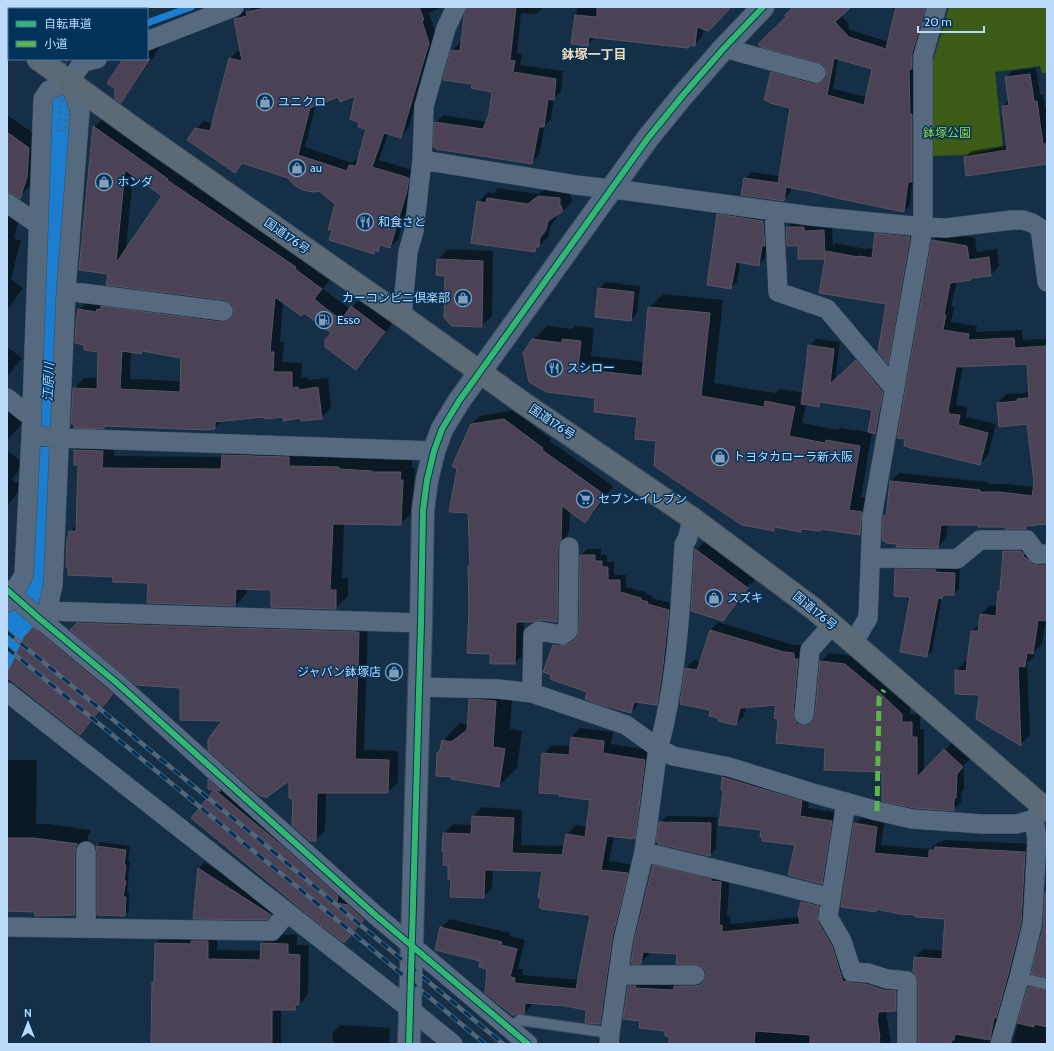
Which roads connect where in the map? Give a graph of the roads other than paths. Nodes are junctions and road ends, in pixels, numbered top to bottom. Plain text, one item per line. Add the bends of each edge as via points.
1 (234, 7) edge
2 (456, 7) edge
3 (763, 7) edge
4 (936, 7) edge
5 (148, 41) edge
6 (724, 48) junction
7 (39, 60) edge
8 (82, 60) edge
9 (816, 73) dead end
10 (69, 82) junction
11 (422, 160) junction
12 (612, 189) junction
13 (7, 203) edge
14 (774, 211) junction
15 (39, 225) junction
16 (923, 227) junction
17 (1045, 240) edge
18 (1047, 282) edge
19 (66, 291) junction
20 (223, 311) dead end
21 (402, 316) junction
22 (480, 372) junction
23 (894, 388) junction
24 (7, 398) edge
25 (31, 426) junction
26 (59, 438) junction
27 (434, 451) junction
28 (692, 518) junction
29 (569, 547) dead end
30 (1047, 554) edge
31 (870, 558) junction
32 (9, 596) edge
33 (44, 615) junction
34 (421, 623) junction
35 (832, 625) junction
36 (853, 643) junction
37 (419, 687) junction
38 (7, 692) edge
39 (532, 693) junction
40 (804, 715) dead end
41 (658, 748) junction
42 (846, 802) junction
43 (1041, 812) edge
44 (86, 851) dead end
45 (644, 852) junction
46 (831, 898) junction
47 (287, 913) junction
48 (7, 927) edge
49 (86, 928) junction
50 (412, 947) junction
51 (618, 975) junction
52 (695, 975) dead end
53 (1019, 978) junction
54 (1047, 984) edge
55 (410, 1009) junction
56 (509, 1029) junction
57 (609, 1039) edge
58 (410, 1044) edge
59 (453, 1044) edge
60 (528, 1044) edge
61 (907, 1044) edge
62 (1000, 1044) edge

1 - 5 street
2 - 11 street via 446,28 424,106
3 - 6 street
4 - 16 street via 923,56
6 - 9 street
6 - 12 street via 648,138
7 - 10 highway, 国道176号
8 - 10 street
10 - 15 street via 49,90 43,99
10 - 19 street via 80,111
10 - 21 highway, 国道176号
11 - 12 street
11 - 21 street via 414,231 408,252
12 - 14 street
12 - 22 street
13 - 15 street
14 - 16 street
14 - 23 street via 778,292 828,308
15 - 25 street
16 - 17 street via 946,228 1024,220 1040,228
16 - 23 street
17 - 18 street
19 - 20 street
19 - 26 street
21 - 22 highway, 国道176号
22 - 27 street via 458,401 442,429
22 - 28 highway, 国道176号
23 - 31 street via 872,518
24 - 25 street
25 - 26 street
25 - 32 street via 24,575
26 - 27 street
26 - 33 street via 53,585
27 - 34 street via 423,510
28 - 35 highway, 国道176号
28 - 41 street via 684,545 681,612 673,681
29 - 39 street via 568,631 562,635 539,631 533,635
30 - 31 street via 1037,554 1027,540 980,540 957,559
31 - 36 street via 868,618
32 - 33 street
33 - 34 street
33 - 50 street via 372,914
34 - 37 street
35 - 36 highway, 国道176号
35 - 40 street via 810,650
36 - 43 highway, 国道176号
37 - 39 street via 498,689
37 - 50 street
38 - 47 street
39 - 41 street via 626,725
41 - 42 street via 673,756 729,767
41 - 45 street
42 - 43 street via 912,819 982,824 1017,824
42 - 46 street
43 - 53 street via 1036,838 1034,912
44 - 49 street
45 - 46 street
45 - 51 street via 623,941
46 - 61 street via 828,917 842,941 852,972 907,981
47 - 49 street via 272,931
47 - 55 street
48 - 49 street
50 - 55 street
50 - 56 street
51 - 52 street
51 - 57 street
53 - 54 lane
53 - 62 street
55 - 58 street
55 - 59 street
56 - 57 lane via 520,1020
56 - 60 street

